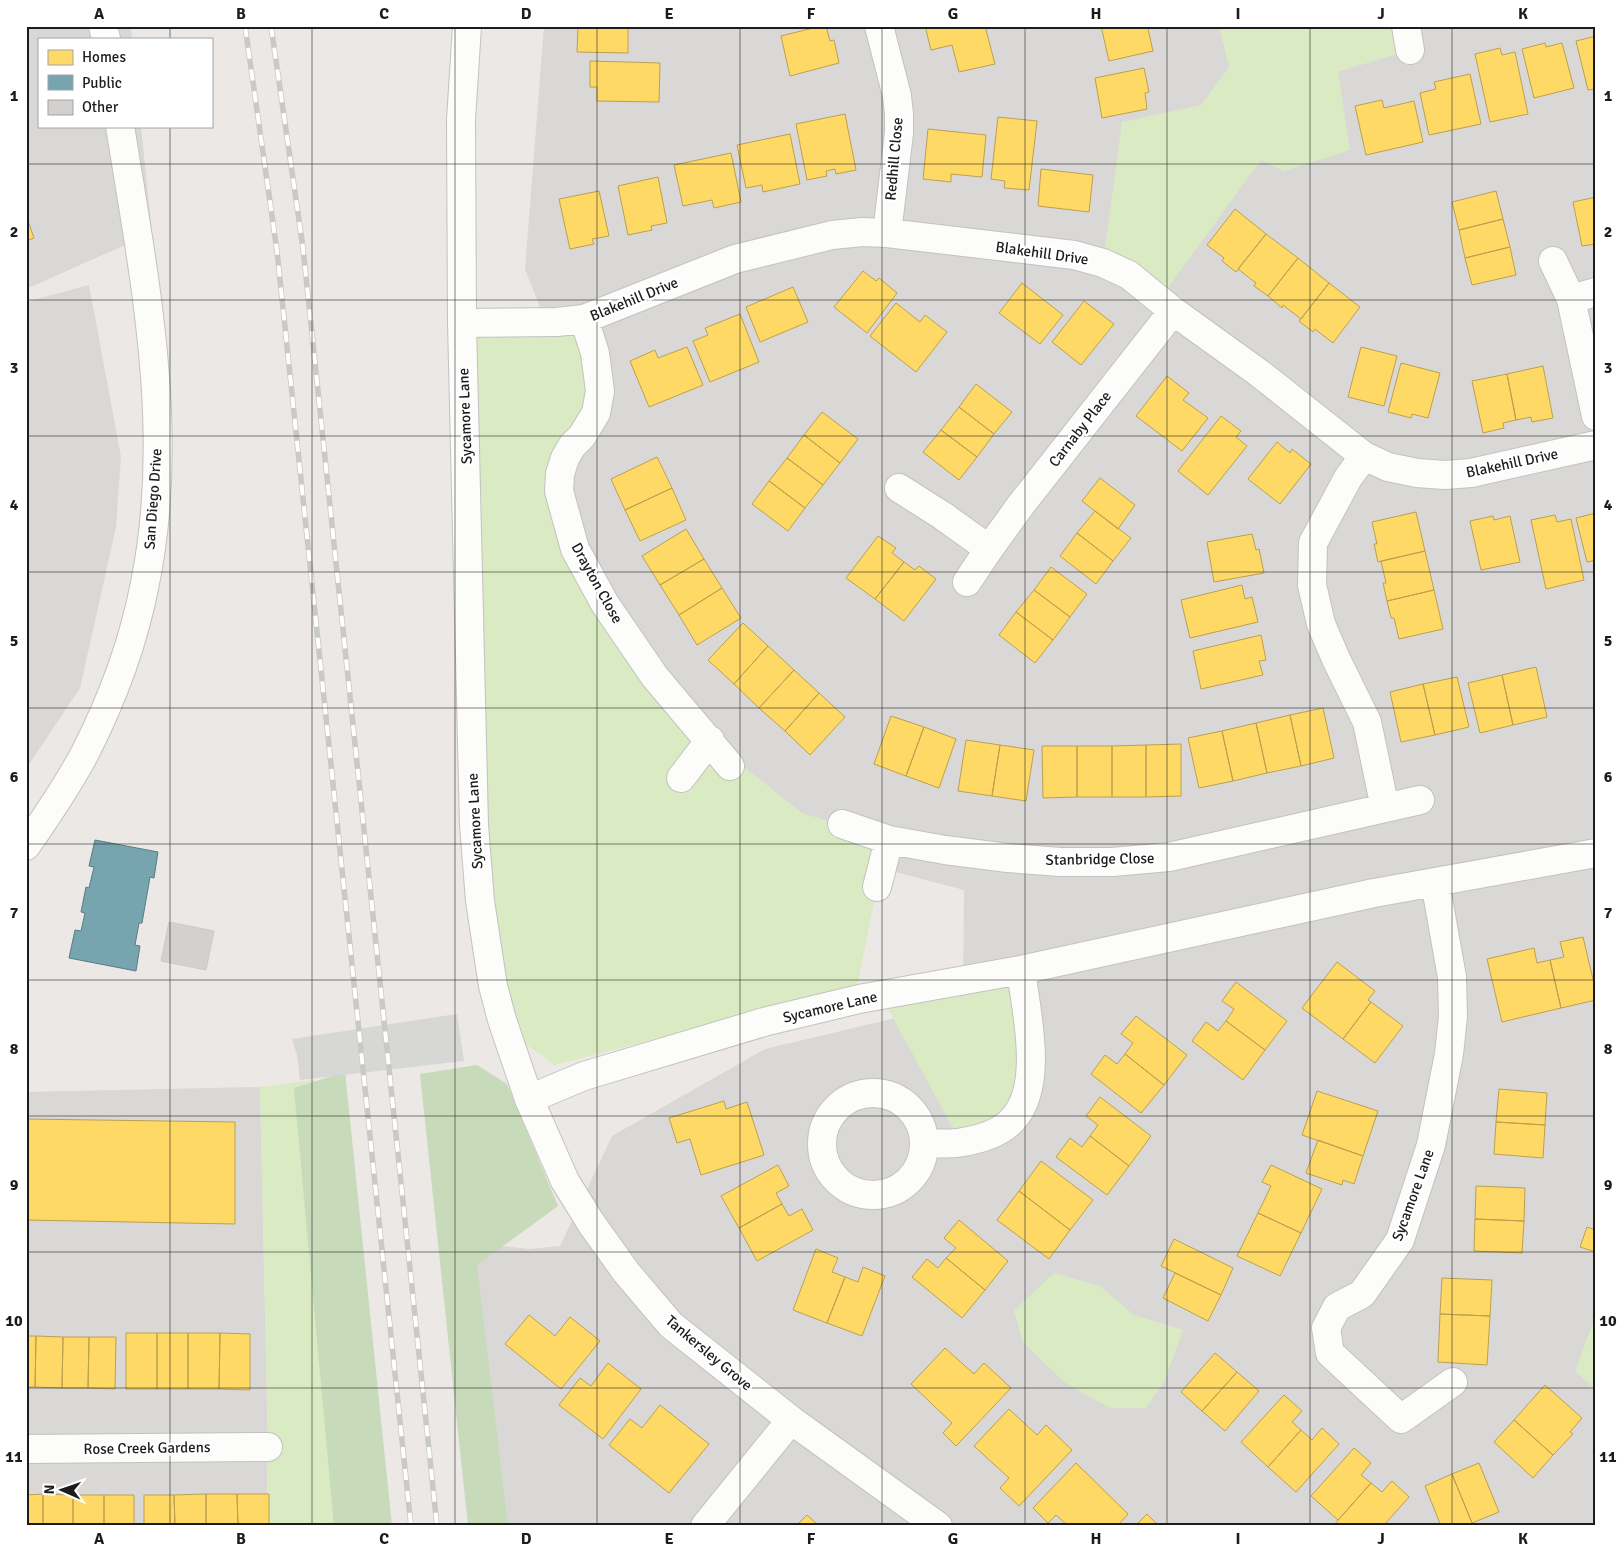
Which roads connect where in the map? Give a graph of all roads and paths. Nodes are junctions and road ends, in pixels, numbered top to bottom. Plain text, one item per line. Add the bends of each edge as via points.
1 (466, 26) edge
2 (879, 26) edge
3 (120, 128) edge
4 (887, 233) junction
5 (1553, 261) dead end
6 (1584, 295) edge
7 (1173, 311) junction
8 (584, 319) junction
9 (462, 323) junction
10 (1596, 416) edge
11 (1596, 445) edge
12 (1364, 456) junction
13 (899, 488) dead end
14 (989, 549) junction
15 (967, 582) dead end
16 (710, 740) junction
17 (730, 766) dead end
18 (681, 778) dead end
19 (1420, 800) dead end
20 (1385, 808) junction
21 (842, 824) dead end
22 (889, 840) junction
23 (26, 846) edge
24 (1596, 852) edge
25 (1435, 882) junction
26 (877, 887) dead end
27 (1021, 970) junction
28 (529, 1099) junction
29 (925, 1144) dead end
30 (1453, 1382) dead end
31 (791, 1420) junction
32 (268, 1447) dead end
33 (26, 1449) edge
34 (705, 1526) edge
35 (938, 1526) edge

1 - 9 street, Sycamore Lane via 461,120
2 - 4 street, Redhill Close via 899,114
3 - 23 street, San Diego Drive via 150,323 157,404 158,468 154,528 145,584 108,703 84,754
4 - 7 street, Blakehill Drive via 1074,255 1129,275
4 - 8 street, Blakehill Drive via 832,235 735,259
5 - 6 street
6 - 10 street
7 - 12 street, Blakehill Drive via 1259,373
7 - 14 street, Carnaby Place
8 - 9 street, Blakehill Drive
8 - 16 street, Drayton Close via 595,353 600,391 596,413 568,452 560,474 559,492 575,550 605,604 655,677
9 - 28 street, Sycamore Lane via 474,825 480,901 493,986
11 - 12 street, Blakehill Drive via 1454,474 1417,473 1388,467
12 - 20 street via 1348,478 1314,543 1312,585 1321,624 1367,722
13 - 14 street
14 - 15 street, Carnaby Place
16 - 17 street, Drayton Close
16 - 18 street
19 - 20 street, Stanbridge Close
20 - 22 street, Stanbridge Close via 1169,857 1112,862 1008,858
21 - 22 street, Stanbridge Close
22 - 26 street
24 - 25 street, Sycamore Lane
25 - 27 street, Sycamore Lane
25 - 30 street, Sycamore Lane via 1452,977 1453,1016 1432,1145 1400,1240 1362,1294 1337,1307 1326,1328 1330,1353 1402,1419
27 - 28 street, Sycamore Lane via 859,999 764,1022 584,1076
27 - 29 street via 1031,1062 1030,1085 1024,1103 1014,1119 1000,1130 961,1143
28 - 31 street, Tankersley Grove via 565,1182 626,1272 671,1324
31 - 34 street
31 - 35 street, Tankersley Grove
32 - 33 street, Rose Creek Gardens

